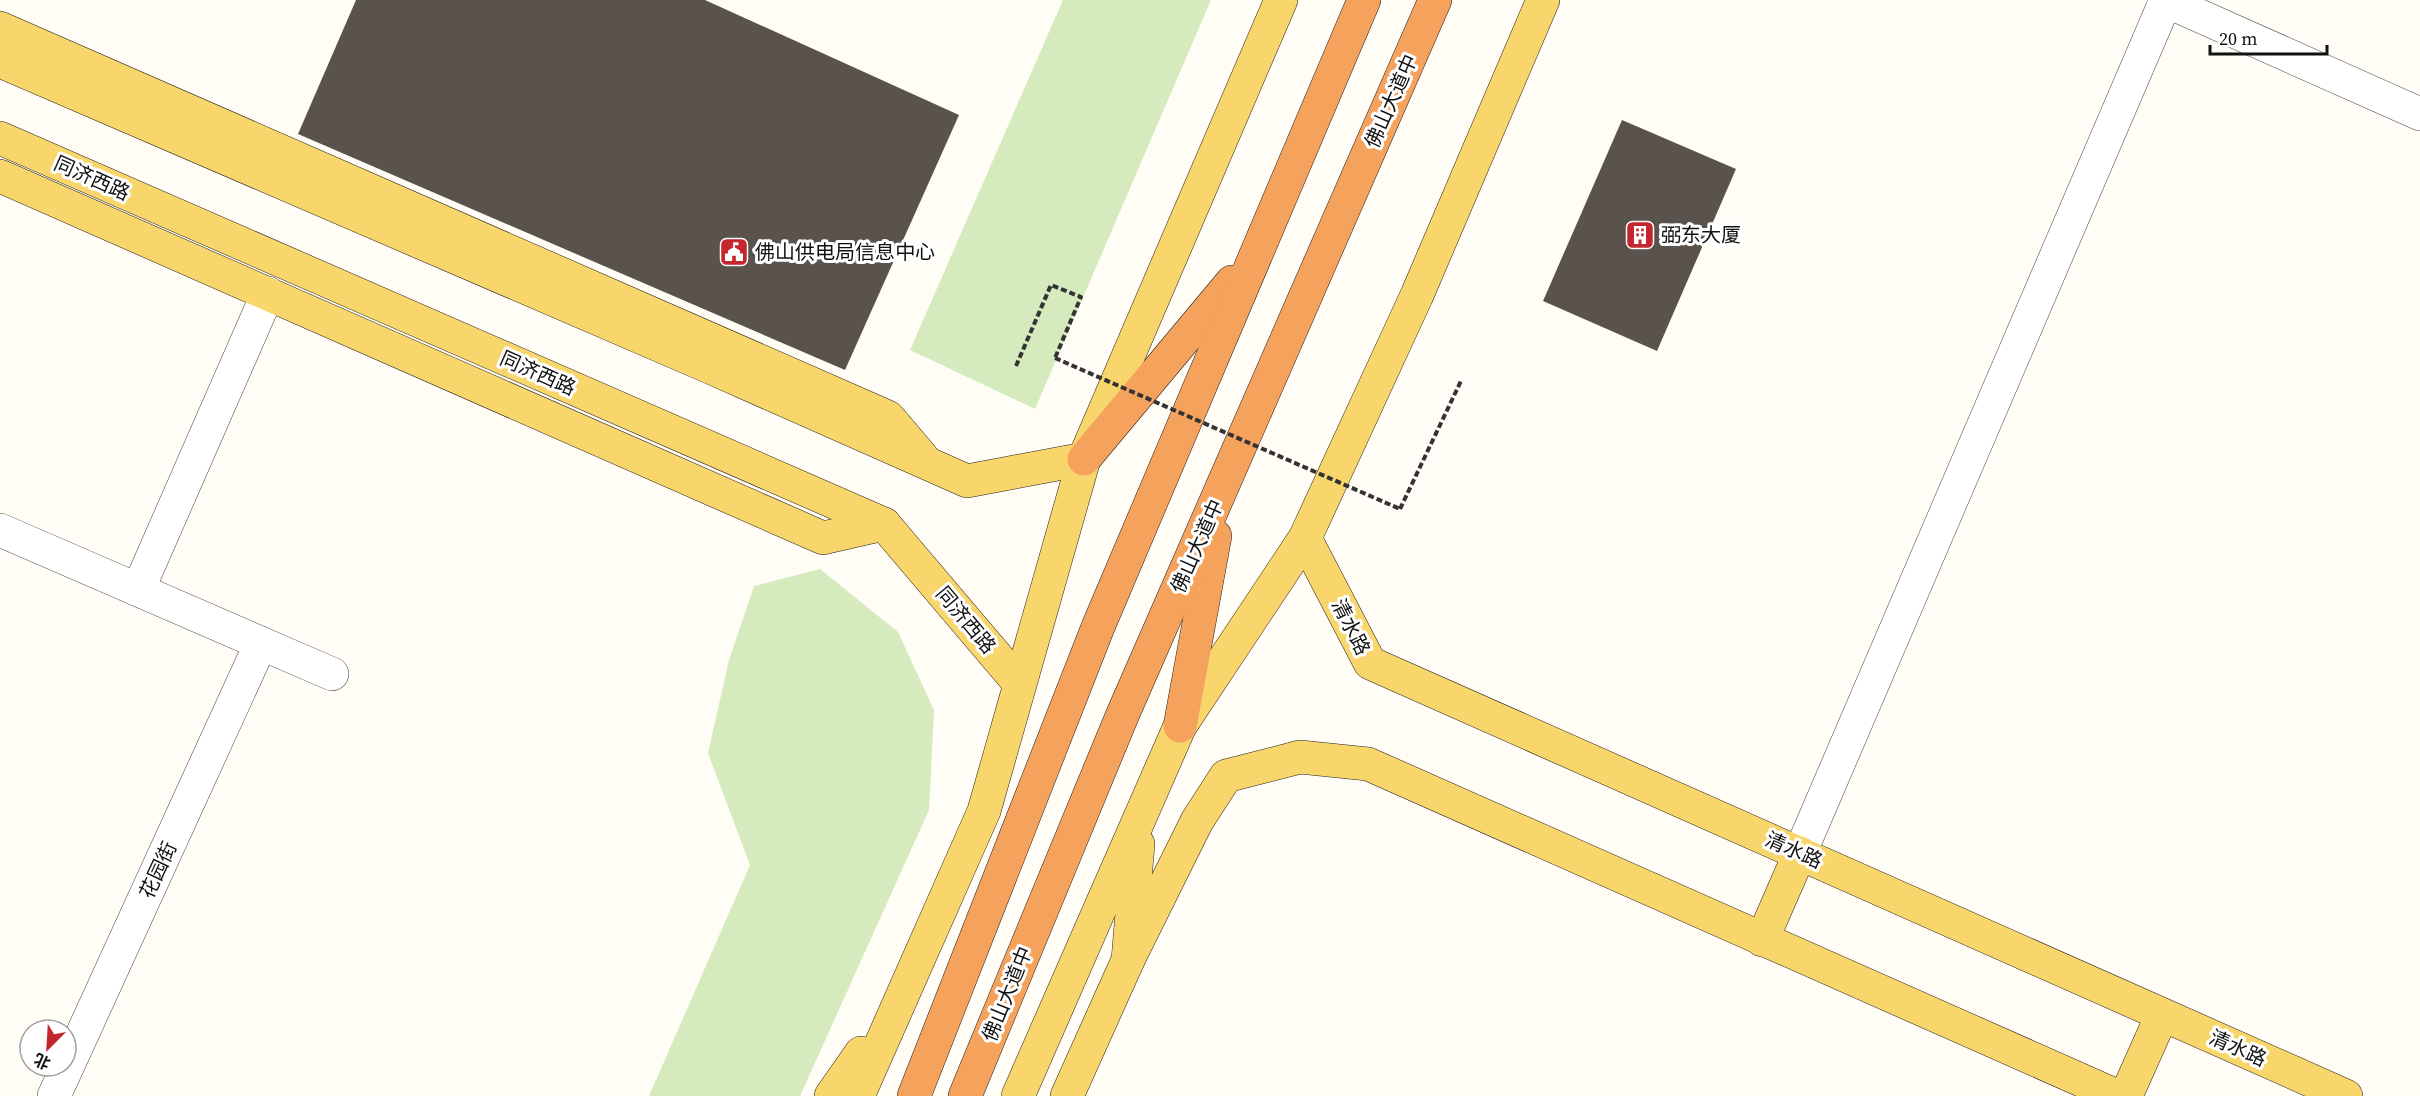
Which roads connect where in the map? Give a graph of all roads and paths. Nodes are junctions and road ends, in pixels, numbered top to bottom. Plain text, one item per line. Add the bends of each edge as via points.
1 (1281, 0) edge
2 (1364, 0) edge
3 (1436, 0) edge
4 (1543, 0) edge
5 (2165, 0) edge
6 (0, 28) edge
7 (0, 61) edge
8 (2420, 114) edge
9 (0, 138) edge
10 (0, 176) edge
11 (403, 204) junction
12 (521, 255) junction
13 (1255, 255) junction
14 (452, 256) junction
15 (268, 293) junction
16 (1016, 366) dead end
17 (1461, 381) dead end
18 (1084, 459) junction
19 (927, 463) junction
20 (1225, 482) junction
21 (884, 524) junction
22 (0, 530) edge
23 (1305, 538) junction
24 (138, 590) junction
25 (261, 644) junction
26 (333, 674) dead end
27 (1019, 683) junction
28 (1180, 726) junction
29 (1140, 817) junction
30 (1800, 853) junction
31 (1762, 940) junction
32 (1128, 960) junction
33 (2162, 1015) junction
34 (849, 1095) edge
35 (54, 1096) edge
36 (914, 1096) edge
37 (965, 1096) edge
38 (1018, 1096) edge
39 (1067, 1096) edge
40 (2117, 1096) edge
41 (2126, 1096) edge
42 (2346, 1096) edge

1 - 18 main road
2 - 13 highway
3 - 20 highway, 佛山大道中
4 - 23 main road via 1417,295
5 - 8 street
5 - 30 street
6 - 11 main road
7 - 14 main road
9 - 21 main road, 同济西路
10 - 15 main road
11 - 12 main road
11 - 14 main road
12 - 14 main road
12 - 19 main road via 888,417
13 - 18 highway
13 - 36 highway via 1098,627
14 - 19 main road
15 - 21 main road via 824,538
15 - 24 street
16 - 17 path, bridge via 1051,285 1081,297 1055,358 1400,509
18 - 19 main road via 967,481
18 - 27 main road
20 - 28 highway
20 - 37 highway, 佛山大道中 via 1122,716
21 - 27 main road, 同济西路
22 - 24 street
23 - 28 main road
23 - 30 main road, 清水路 via 1370,663
24 - 25 street
25 - 26 street
25 - 35 street, 花园街
27 - 34 main road via 984,811 902,995
28 - 29 main road
29 - 32 main road
29 - 38 main road
30 - 31 main road
30 - 33 main road, 清水路
31 - 32 main road via 1368,764 1300,757 1226,776 1197,821
31 - 40 main road
32 - 39 main road
33 - 41 main road
33 - 42 main road, 清水路

